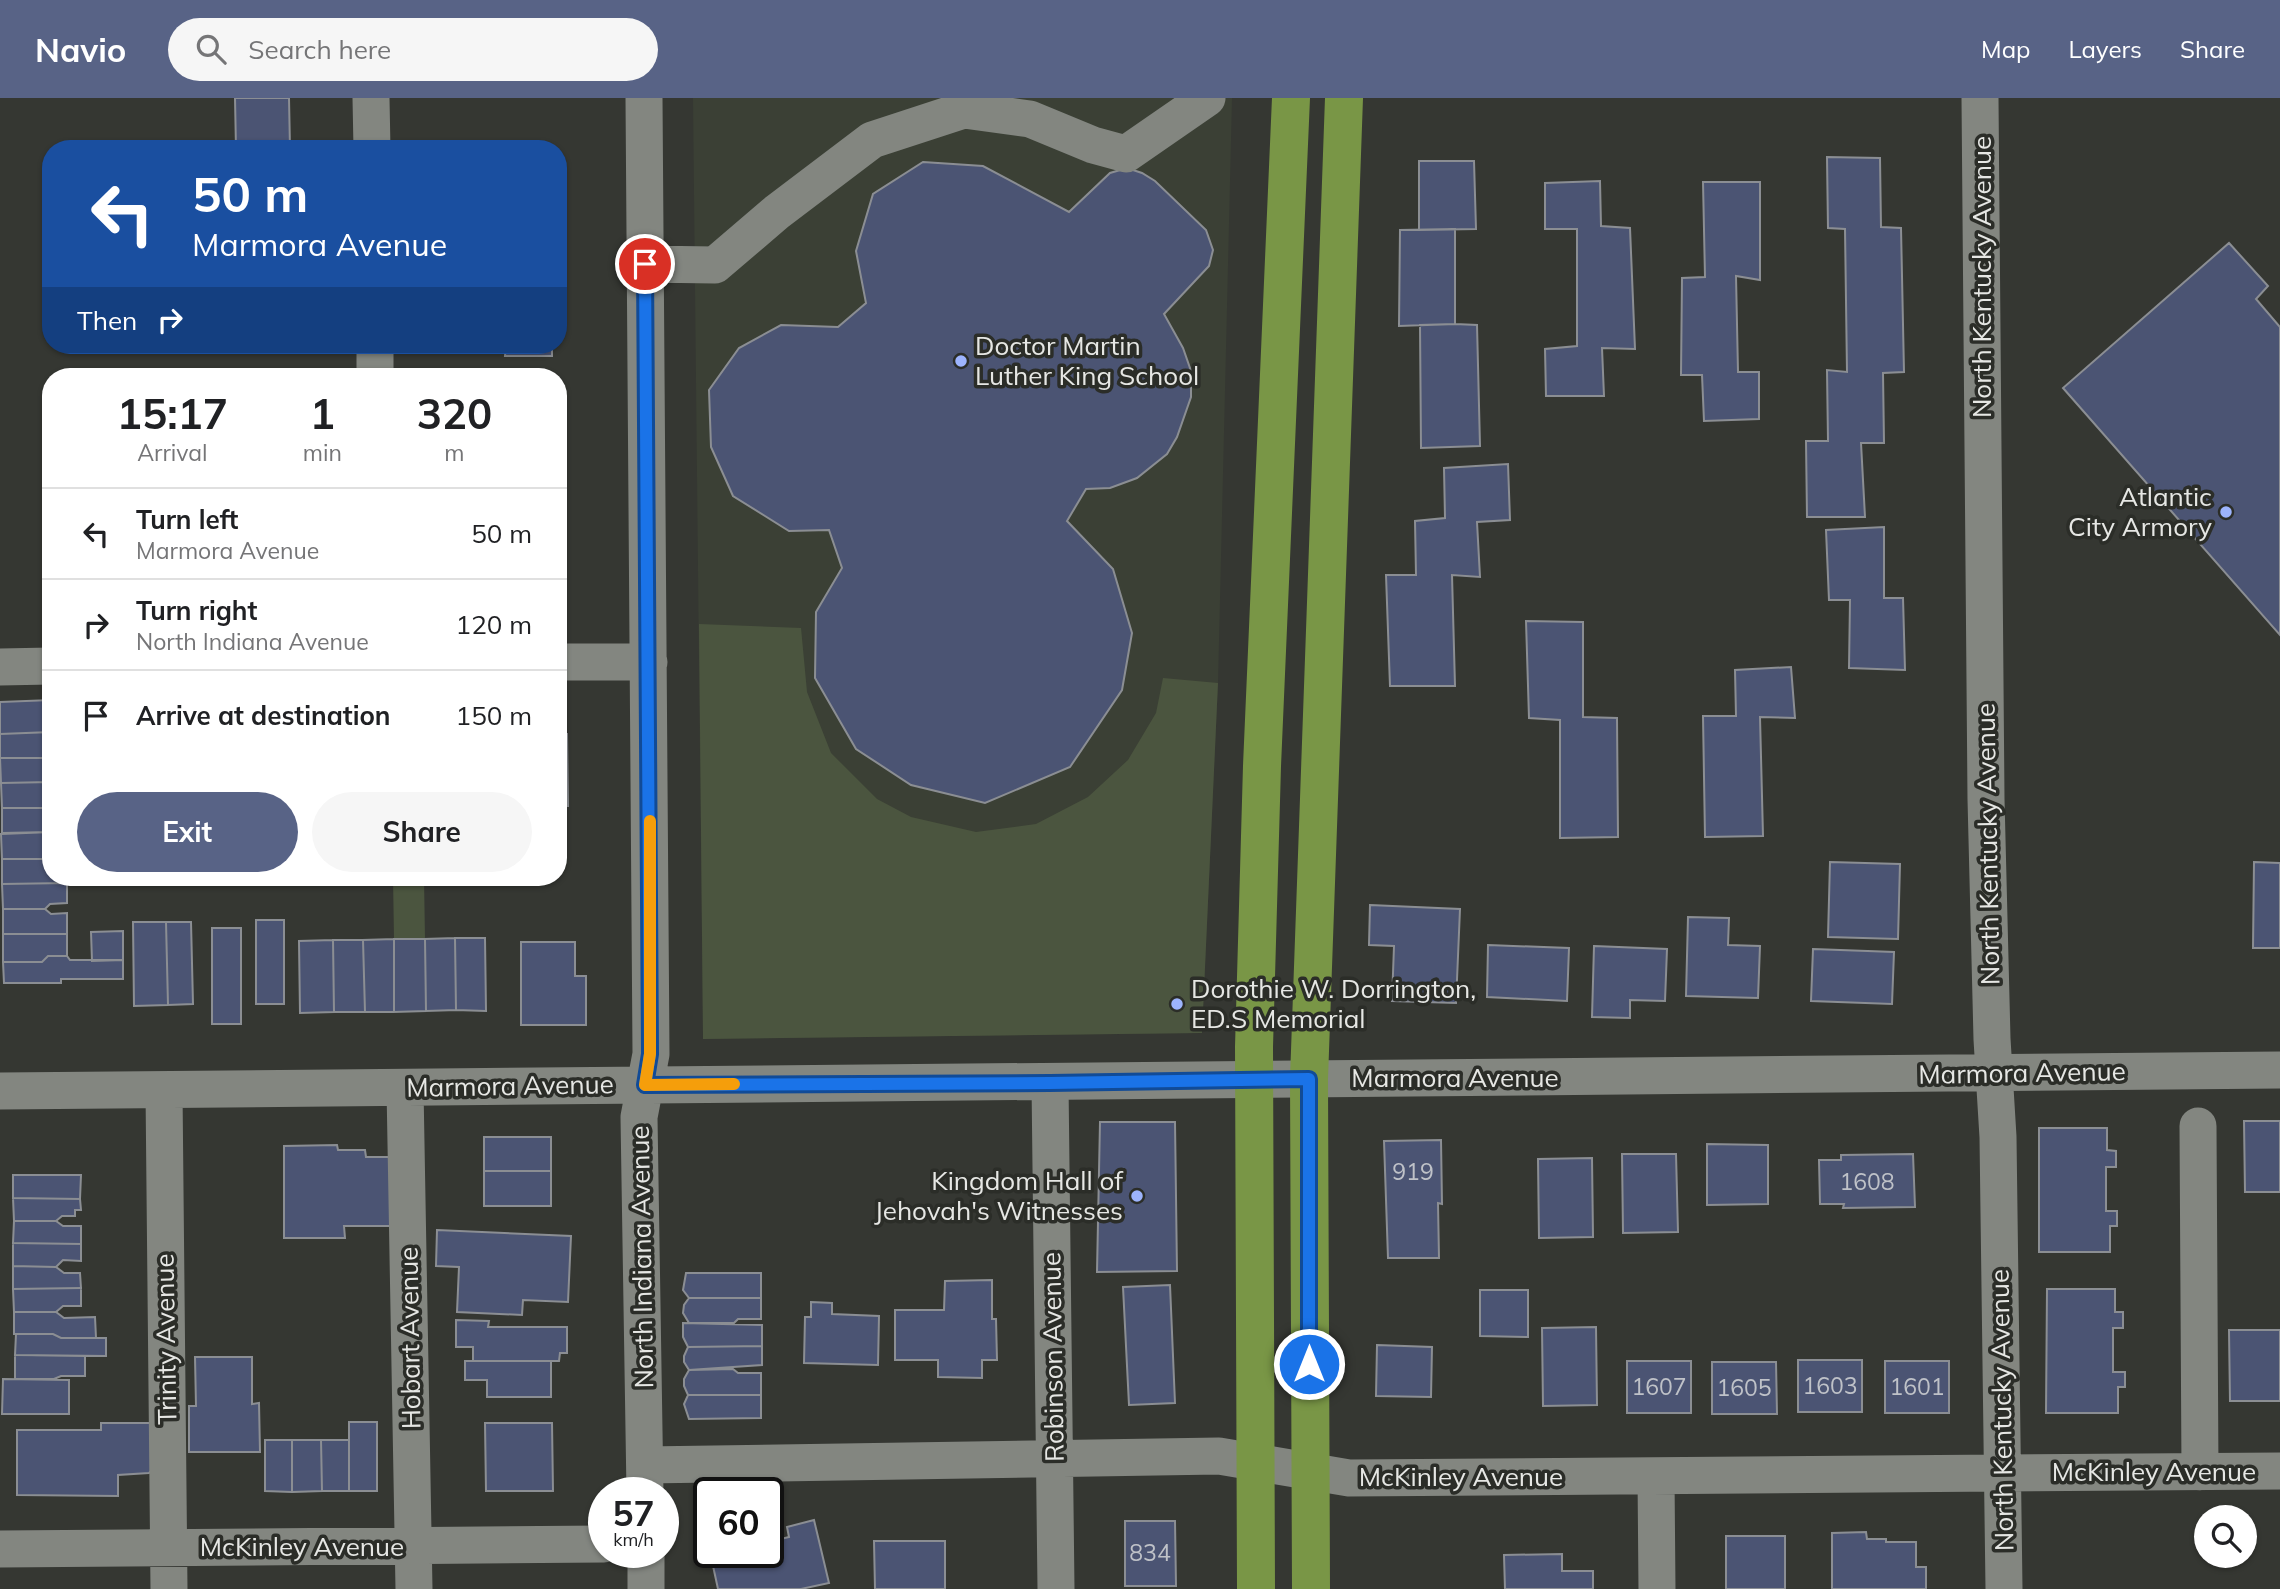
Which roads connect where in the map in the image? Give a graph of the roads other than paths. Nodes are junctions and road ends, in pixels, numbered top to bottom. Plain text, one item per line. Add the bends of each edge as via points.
1 (371, 98) edge
2 (644, 98) edge
3 (1207, 98) edge
4 (1291, 98) edge
5 (1344, 98) edge
6 (1980, 98) edge
7 (372, 140) edge
8 (645, 264) junction
9 (567, 662) edge
10 (649, 662) junction
11 (42, 666) edge
12 (0, 667) edge
13 (2280, 1070) edge
14 (1994, 1073) junction
15 (1309, 1079) junction
16 (1254, 1080) junction
17 (1050, 1083) junction
18 (645, 1085) junction
19 (405, 1088) junction
20 (164, 1090) junction
21 (0, 1091) edge
22 (2198, 1126) dead end
23 (1055, 1460) junction
24 (1254, 1462) junction
25 (1310, 1471) junction
26 (2280, 1471) edge
27 (2200, 1472) junction
28 (2004, 1473) junction
29 (1656, 1476) junction
30 (645, 1477) edge
31 (679, 1477) edge
32 (588, 1544) edge
33 (413, 1546) junction
34 (168, 1548) junction
35 (0, 1549) edge
36 (646, 1568) edge
37 (169, 1589) edge
38 (414, 1589) edge
39 (646, 1589) edge
40 (1056, 1589) edge
41 (1256, 1589) edge
42 (1311, 1589) edge
43 (1657, 1589) edge
44 (2004, 1589) edge

1 - 7 street
2 - 8 street, North Indiana Avenue
3 - 8 street via 1126,154 1030,119 964,110 872,141 715,265
4 - 16 main road via 1262,752
5 - 15 main road
6 - 14 street, North Kentucky Avenue via 1986,799
8 - 10 street, North Indiana Avenue
9 - 10 street
10 - 18 street, North Indiana Avenue via 650,1054
11 - 12 street
13 - 14 street, Marmora Avenue
14 - 15 street, Marmora Avenue
14 - 28 street, North Kentucky Avenue
15 - 16 street, Marmora Avenue
15 - 25 main road
16 - 17 street, Marmora Avenue
16 - 24 main road
17 - 18 street, Marmora Avenue
17 - 23 street, Robinson Avenue
18 - 19 street, Marmora Avenue
18 - 30 street, North Indiana Avenue via 639,1117
19 - 20 street, Marmora Avenue
19 - 33 street, Hobart Avenue
20 - 21 street, Marmora Avenue
20 - 34 street, Trinity Avenue
22 - 27 street
23 - 24 street, McKinley Avenue via 1219,1456
23 - 31 street, McKinley Avenue
23 - 40 street, Robinson Avenue
24 - 25 street, McKinley Avenue
24 - 41 main road
25 - 29 street, McKinley Avenue via 1349,1478
25 - 42 main road
26 - 27 street, McKinley Avenue
27 - 28 street, McKinley Avenue
28 - 29 street, McKinley Avenue
28 - 44 street, North Kentucky Avenue
29 - 43 street
32 - 33 street, McKinley Avenue
33 - 34 street, McKinley Avenue
33 - 38 street, Hobart Avenue
34 - 35 street, McKinley Avenue
34 - 37 street, Trinity Avenue
36 - 39 street

